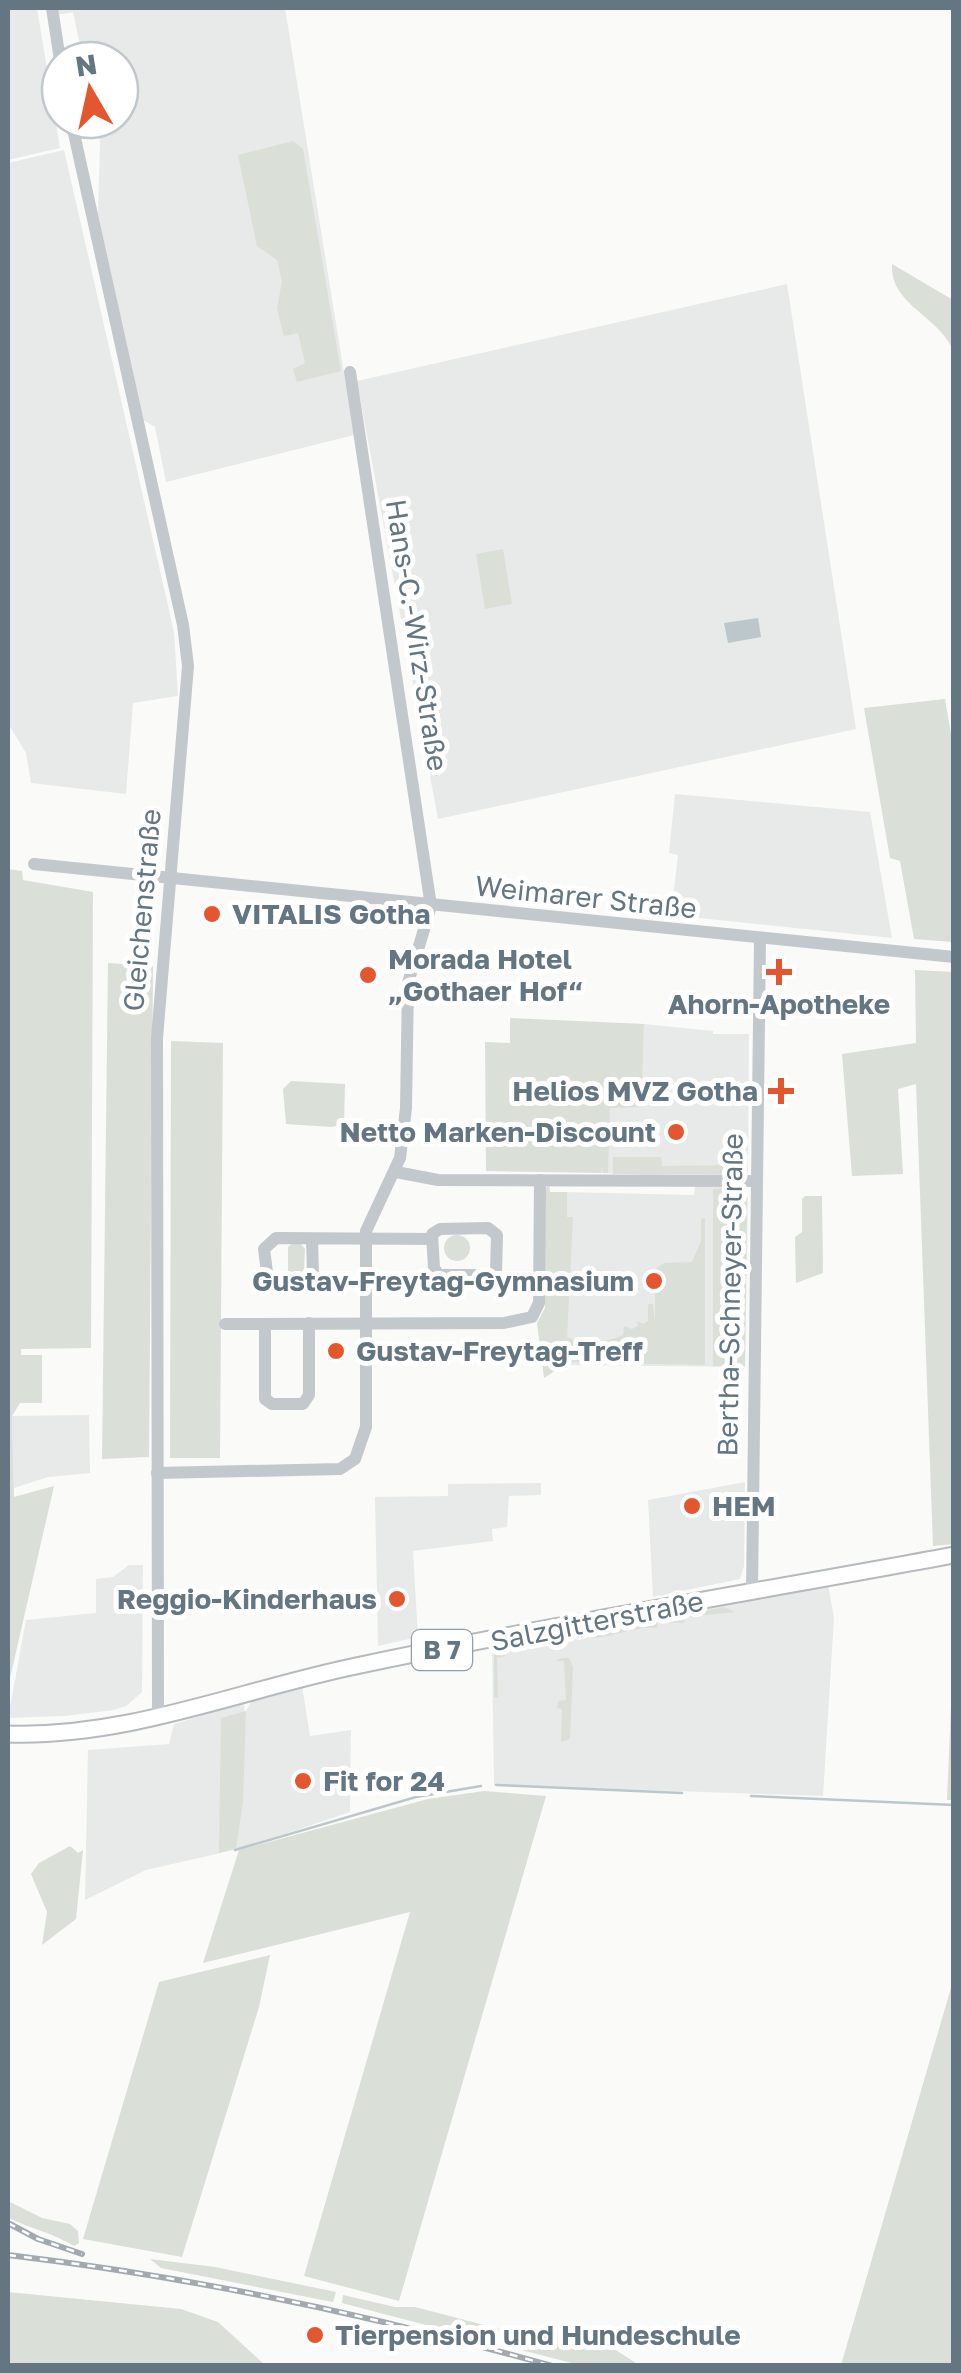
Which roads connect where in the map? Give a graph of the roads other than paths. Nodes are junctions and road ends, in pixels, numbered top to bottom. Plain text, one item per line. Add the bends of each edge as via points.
1 (52, 8) edge
2 (57, 40) edge
3 (75, 140) edge
4 (350, 372) dead end
5 (34, 864) dead end
6 (169, 879) junction
7 (431, 906) junction
8 (760, 940) junction
9 (954, 957) edge
10 (396, 1172) junction
11 (540, 1180) junction
12 (756, 1181) junction
13 (312, 1239) junction
14 (365, 1240) junction
15 (432, 1240) junction
16 (365, 1323) junction
17 (225, 1324) dead end
18 (265, 1324) junction
19 (310, 1324) junction
20 (157, 1473) junction
21 (954, 1555) edge
22 (752, 1592) junction
23 (158, 1717) junction
24 (8, 1734) edge

1 - 2 street
3 - 6 street, Gleichenstraße via 186,650 188,697
4 - 7 street, Hans-C.-Wirz-Straße
5 - 6 street, Weimarer Straße
6 - 7 street, Weimarer Straße
6 - 20 street, Gleichenstraße via 157,1038
7 - 8 street, Weimarer Straße
7 - 10 street via 408,983 406,1108
8 - 9 street, Weimarer Straße
8 - 12 street, Bertha-Schneyer-Straße
10 - 11 street via 438,1180
10 - 14 street via 373,1210
11 - 12 street
11 - 16 street via 539,1303 532,1317
12 - 22 street, Bertha-Schneyer-Straße
13 - 13 street via 266,1244 268,1280 308,1280
13 - 14 street
14 - 15 street
14 - 16 street
15 - 15 street via 439,1276 492,1275 498,1269 494,1231 440,1229
16 - 19 street
16 - 20 street via 367,1412 351,1463 325,1471
17 - 18 street
18 - 19 street
18 - 19 street via 265,1399 272,1404 303,1404 309,1395
20 - 23 street, Gleichenstraße
21 - 22 main road, Salzgitterstraße / B 7
22 - 23 main road, Salzgitterstraße / B 7 via 343,1668
23 - 24 main road, Salzgitterstraße / B 7

